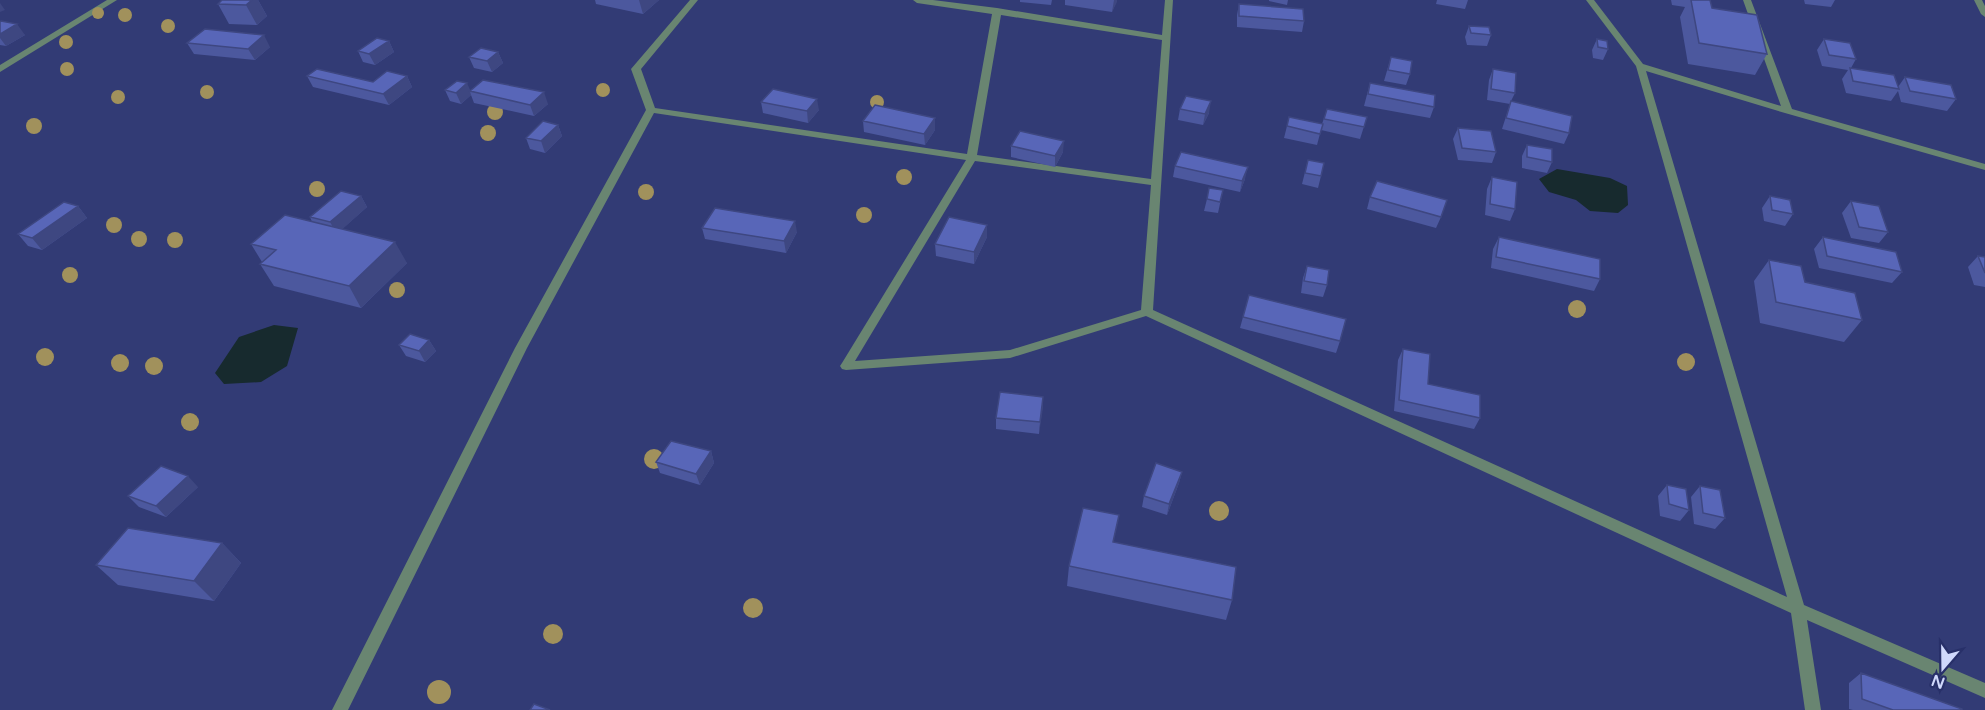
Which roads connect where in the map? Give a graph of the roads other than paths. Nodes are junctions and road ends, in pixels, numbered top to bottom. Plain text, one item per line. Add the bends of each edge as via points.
1 (113, 0) edge
2 (694, 0) edge
3 (917, 0) edge
4 (1169, 0) edge
5 (1590, 0) edge
6 (1747, 0) edge
7 (1978, 0) edge
8 (997, 11) junction
9 (1985, 14) edge
10 (1166, 38) junction
11 (1640, 66) junction
12 (0, 69) edge
13 (651, 110) junction
14 (1788, 111) junction
15 (972, 159) junction
16 (1985, 167) edge
17 (1156, 183) junction
18 (1147, 312) junction
19 (1798, 609) junction
20 (1985, 691) edge
21 (340, 710) edge
22 (1813, 710) edge

1 - 12 street
2 - 13 street via 636,69
3 - 8 street
4 - 10 street
5 - 11 street
6 - 14 street
7 - 9 street
8 - 10 street
8 - 15 street
10 - 17 street
11 - 14 street
11 - 19 street
13 - 15 street
13 - 21 street via 520,348
14 - 16 street
15 - 17 street
15 - 18 street via 846,366 1010,354
17 - 18 street
18 - 19 street
19 - 20 street
19 - 22 street

